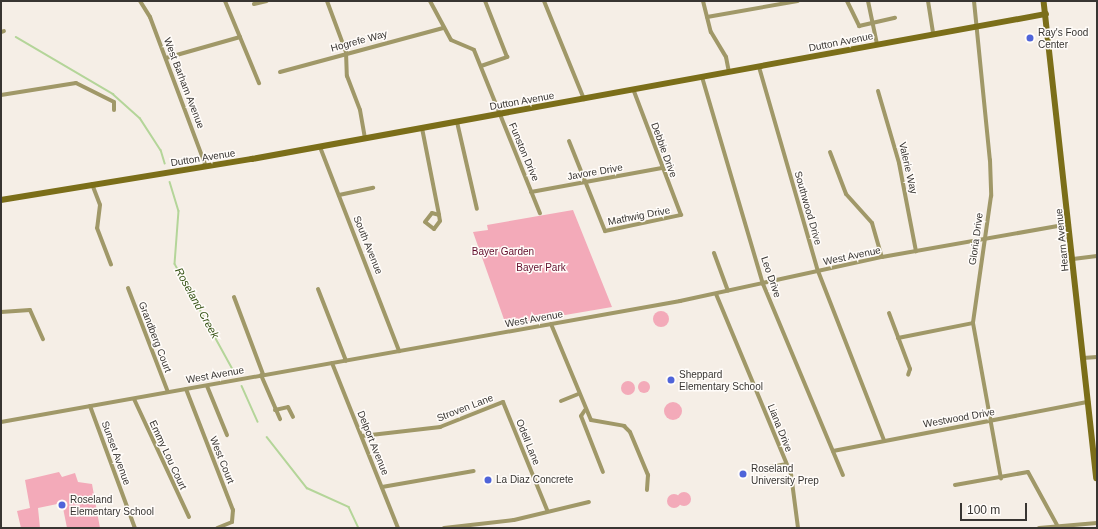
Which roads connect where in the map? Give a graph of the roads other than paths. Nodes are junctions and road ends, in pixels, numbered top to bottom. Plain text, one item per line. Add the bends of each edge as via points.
1 (140, 1) edge
2 (144, 1) edge
3 (225, 1) edge
4 (267, 1) edge
5 (327, 1) edge
6 (430, 1) edge
7 (485, 1) edge
8 (544, 1) edge
9 (703, 1) edge
10 (798, 1) edge
11 (847, 1) edge
12 (868, 1) edge
13 (928, 1) edge
14 (974, 1) edge
15 (1044, 1) edge
16 (781, 2) edge
17 (254, 4) dead end
18 (145, 6) junction
19 (1046, 14) junction
20 (708, 18) junction
21 (895, 18) dead end
22 (873, 23) junction
23 (975, 26) junction
24 (443, 28) junction
25 (934, 33) junction
26 (240, 38) junction
27 (877, 44) junction
28 (346, 52) junction
29 (166, 58) junction
30 (481, 66) junction
31 (759, 67) junction
32 (280, 72) dead end
33 (729, 72) junction
34 (702, 77) junction
35 (259, 83) dead end
36 (634, 91) junction
37 (878, 91) dead end
38 (1, 95) edge
39 (584, 98) junction
40 (114, 110) dead end
41 (499, 114) junction
42 (457, 122) junction
43 (422, 128) junction
44 (365, 139) junction
45 (569, 141) dead end
46 (320, 147) junction
47 (830, 152) dead end
48 (206, 167) junction
49 (662, 168) junction
50 (585, 182) junction
51 (92, 184) junction
52 (373, 188) dead end
53 (531, 192) junction
54 (339, 195) junction
55 (1, 200) edge
56 (477, 209) dead end
57 (540, 213) dead end
58 (439, 215) dead end
59 (681, 215) joint
60 (1069, 224) junction
61 (983, 239) junction
62 (916, 251) junction
63 (714, 253) dead end
64 (1097, 256) edge
65 (882, 257) junction
66 (1073, 259) junction
67 (111, 264) dead end
68 (818, 271) junction
69 (764, 284) junction
70 (128, 288) dead end
71 (318, 289) dead end
72 (728, 291) junction
73 (716, 294) junction
74 (234, 297) dead end
75 (1, 312) edge
76 (889, 313) dead end
77 (973, 323) junction
78 (550, 324) junction
79 (898, 338) junction
80 (43, 339) dead end
81 (399, 351) junction
82 (1097, 357) edge
83 (1083, 358) junction
84 (346, 361) junction
85 (332, 363) junction
86 (262, 374) junction
87 (908, 375) dead end
88 (207, 386) junction
89 (186, 389) junction
90 (168, 392) junction
91 (578, 394) junction
92 (134, 399) junction
93 (561, 401) dead end
94 (503, 402) joint
95 (1088, 402) junction
96 (90, 406) junction
97 (275, 410) junction
98 (585, 410) junction
99 (293, 417) dead end
100 (280, 419) dead end
101 (989, 421) junction
102 (1, 422) edge
103 (227, 435) dead end
104 (362, 436) junction
105 (884, 440) junction
106 (833, 451) junction
107 (786, 464) junction
108 (764, 468) dead end
109 (474, 471) dead end
110 (603, 472) dead end
111 (843, 475) dead end
112 (1001, 478) junction
113 (1097, 478) edge
114 (955, 485) dead end
115 (382, 487) junction
116 (647, 490) dead end
117 (589, 502) dead end
118 (547, 510) junction
119 (189, 517) dead end
120 (1097, 523) edge
121 (1057, 525) junction
122 (135, 528) edge
123 (217, 528) edge
124 (398, 528) edge
125 (444, 528) edge
126 (798, 528) edge
127 (1039, 528) edge

1 - 18 street, West Barham Avenue
2 - 18 street, West Barham Avenue
3 - 26 street
4 - 17 street
5 - 28 street
6 - 24 street, Funston Drive
7 - 30 street via 506,57
8 - 39 street
9 - 20 street
10 - 16 street
11 - 22 street via 855,24
12 - 22 street
13 - 25 street
14 - 23 street, Gloria Drive
15 - 19 main road, Hearn Avenue
16 - 20 street
18 - 29 street, West Barham Avenue
19 - 23 main road, Dutton Avenue
19 - 60 main road, Hearn Avenue
20 - 33 street via 711,32 726,57
21 - 22 street
22 - 27 street
23 - 25 main road, Dutton Avenue
23 - 61 street, Gloria Drive via 990,160 991,196
24 - 28 street, Hogrefe Way
24 - 30 street, Funston Drive via 451,40 474,50
25 - 27 main road, Dutton Avenue
26 - 29 street
26 - 35 street
27 - 31 main road, Dutton Avenue
28 - 32 street, Hogrefe Way
28 - 44 street via 347,76 360,110
29 - 48 street, West Barham Avenue
30 - 41 street, Funston Drive
31 - 33 main road, Dutton Avenue
31 - 68 street, Southwood Drive
33 - 34 main road, Dutton Avenue
34 - 36 main road, Dutton Avenue
34 - 69 street, Leo Drive
36 - 39 main road, Dutton Avenue
36 - 49 street, Debbie Drive
37 - 62 street, Valerie Way via 900,163
38 - 40 street via 76,83 114,102
39 - 41 main road, Dutton Avenue
41 - 42 main road, Dutton Avenue
41 - 53 street, Funston Drive
42 - 43 main road, Dutton Avenue
42 - 56 street
43 - 44 main road, Dutton Avenue
43 - 58 street
44 - 46 main road, Dutton Avenue
45 - 50 street
46 - 48 main road, Dutton Avenue
46 - 54 street, South Avenue
47 - 65 street via 846,194 872,223
48 - 51 main road, Dutton Avenue
49 - 50 street, Javore Drive
49 - 59 street, Debbie Drive
50 - 53 street, Javore Drive
50 - 59 street, Mathwig Drive via 605,231
51 - 55 main road, Dutton Avenue
51 - 67 street via 100,205 97,228
52 - 54 street
53 - 57 street, Funston Drive
54 - 81 street, South Avenue
60 - 61 street, West Avenue
60 - 66 main road, Hearn Avenue
61 - 62 street, West Avenue
61 - 77 street, Gloria Drive
62 - 65 street, West Avenue
63 - 72 street
64 - 66 street
65 - 68 street, West Avenue
66 - 83 main road, Hearn Avenue
68 - 69 street, West Avenue
68 - 105 street, Southwood Drive
69 - 72 street, West Avenue
69 - 106 street, Leo Drive
70 - 90 street, Grandberg Court
71 - 84 street
72 - 73 street, West Avenue
73 - 78 street, West Avenue
73 - 107 street, Liana Drive
74 - 86 street
75 - 80 street via 30,310
76 - 79 street
77 - 79 street
77 - 101 street, Gloria Drive
78 - 81 street, West Avenue
78 - 91 street
79 - 87 street via 910,369
81 - 84 street, West Avenue
82 - 83 street
83 - 95 main road, Hearn Avenue
84 - 85 street, West Avenue
85 - 86 street, West Avenue
85 - 104 street, Delport Avenue
86 - 88 street, West Avenue
86 - 97 street
88 - 89 street, West Avenue
88 - 103 street
89 - 90 street, West Avenue
89 - 123 street, West Court via 233,510 232,522
90 - 92 street, West Avenue
91 - 93 street
91 - 98 street
92 - 96 street, West Avenue
92 - 119 street, Emmy Lou Court
94 - 104 street, Stroven Lane via 440,427
94 - 118 street, Odell Lane
95 - 101 street, Westwood Drive
95 - 113 main road, Hearn Avenue
96 - 102 street, West Avenue
96 - 122 street, Sunset Avenue
97 - 99 street via 288,407
97 - 100 street
98 - 110 street via 581,416
98 - 116 street via 596,423 620,425 630,432 648,475
101 - 105 street, Westwood Drive
101 - 112 street, Gloria Drive
104 - 115 street, Delport Avenue
105 - 106 street, Westwood Drive
106 - 111 street, Leo Drive
107 - 108 street
107 - 126 street, Liana Drive via 792,479
109 - 115 street
112 - 114 street
112 - 121 street via 1028,472
115 - 124 street, Delport Avenue
117 - 118 street
118 - 125 street via 514,520
120 - 121 street
121 - 127 street

